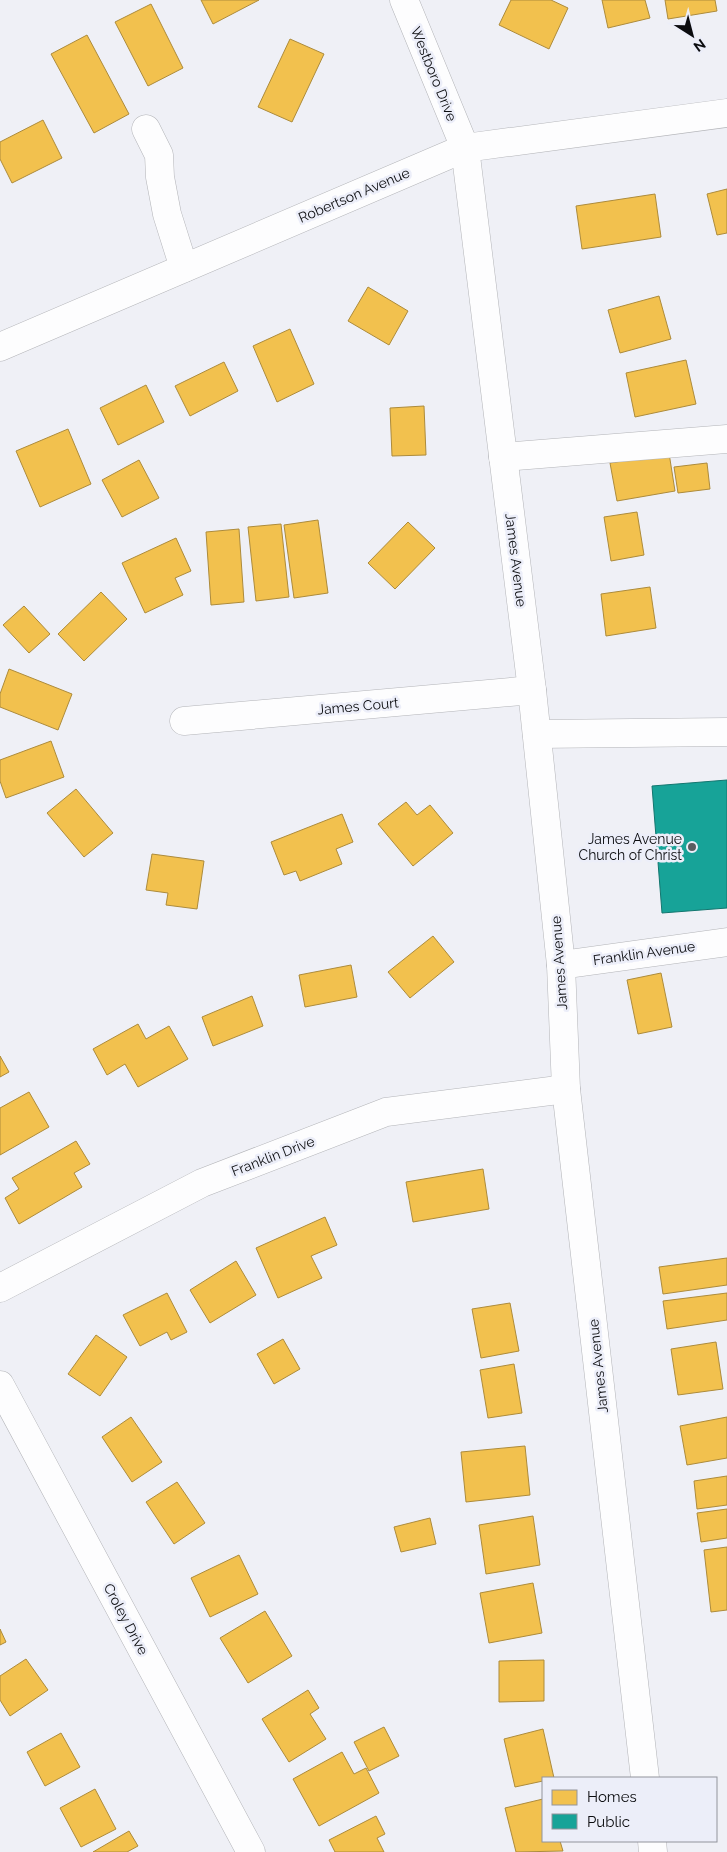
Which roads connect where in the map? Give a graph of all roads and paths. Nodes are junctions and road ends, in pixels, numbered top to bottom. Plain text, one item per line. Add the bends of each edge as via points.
1 (404, 0) edge
2 (727, 113) edge
3 (146, 129) dead end
4 (465, 148) junction
5 (184, 268) junction
6 (0, 347) edge
7 (727, 439) edge
8 (503, 457) junction
9 (532, 690) junction
10 (184, 721) dead end
11 (727, 732) edge
12 (537, 734) junction
13 (727, 942) edge
14 (561, 965) junction
15 (566, 1089) junction
16 (0, 1288) edge
17 (0, 1385) edge
18 (645, 1777) edge
19 (251, 1852) edge

1 - 4 street, Westboro Drive
2 - 4 street, Robertson Avenue
3 - 5 street via 159,155 167,214
4 - 5 street, Robertson Avenue
4 - 8 street, James Avenue
5 - 6 street, Robertson Avenue
7 - 8 street
8 - 9 street, James Avenue
9 - 10 street, James Court
9 - 12 street, James Avenue
11 - 12 street
12 - 14 street, James Avenue
13 - 14 street, Franklin Avenue
14 - 15 street, James Avenue
15 - 16 street, Franklin Drive via 386,1112 202,1183
15 - 18 street, James Avenue
17 - 19 street, Croley Drive

